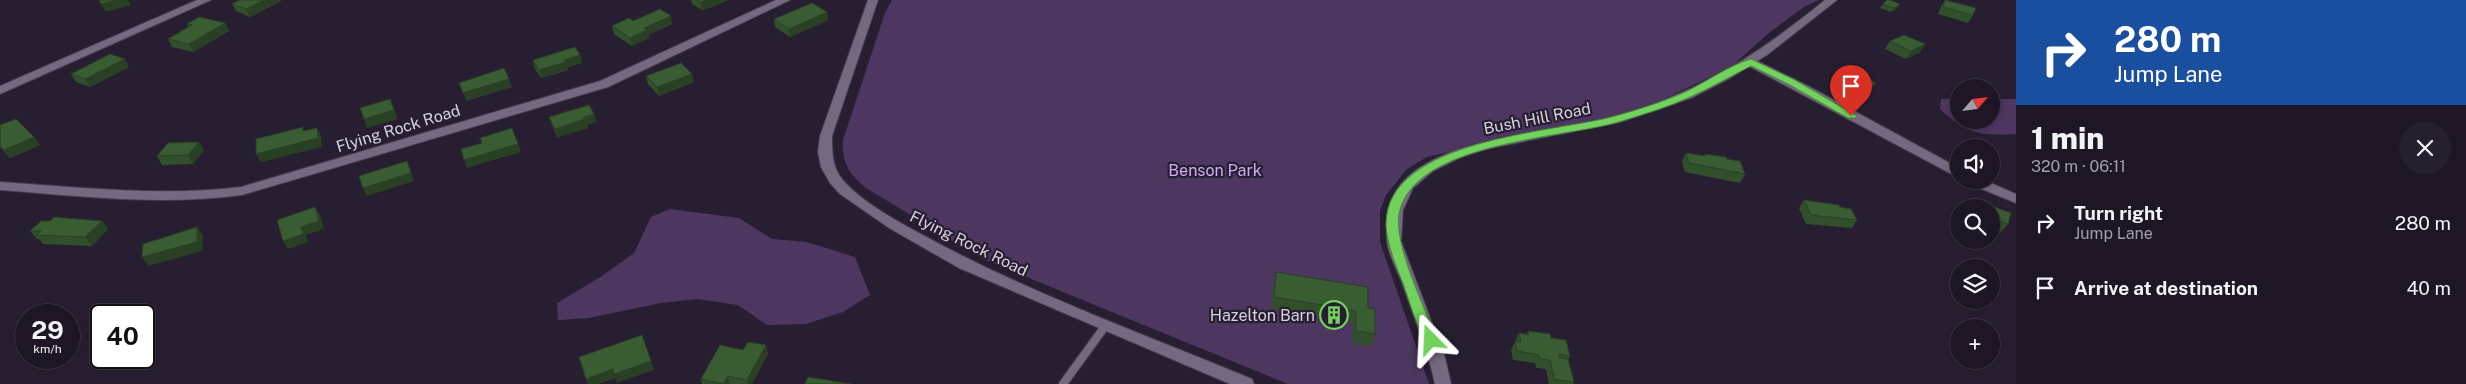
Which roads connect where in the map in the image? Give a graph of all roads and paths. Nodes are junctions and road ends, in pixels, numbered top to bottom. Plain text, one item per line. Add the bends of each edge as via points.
1 (785, 0) edge
2 (873, 0) edge
3 (1832, 0) edge
4 (197, 1) edge
5 (1751, 62) junction
6 (0, 90) edge
7 (1950, 169) edge
8 (0, 186) edge
9 (1993, 189) edge
10 (2016, 199) edge
11 (1106, 325) junction
12 (1062, 384) edge
13 (1246, 384) edge
14 (1443, 384) edge

1 - 8 street, Flying Rock Road via 604,84 242,191 170,196
2 - 11 street, Flying Rock Road via 826,136 828,167 835,180 871,210 932,248
3 - 5 street, Bush Hill Road
4 - 6 street
5 - 7 street
5 - 14 street, Bush Hill Road via 1710,85 1659,105 1570,130 1485,145 1439,161 1414,178 1398,200 1394,212 1394,241 1437,357
9 - 10 street
11 - 12 lane
11 - 13 street, Flying Rock Road

